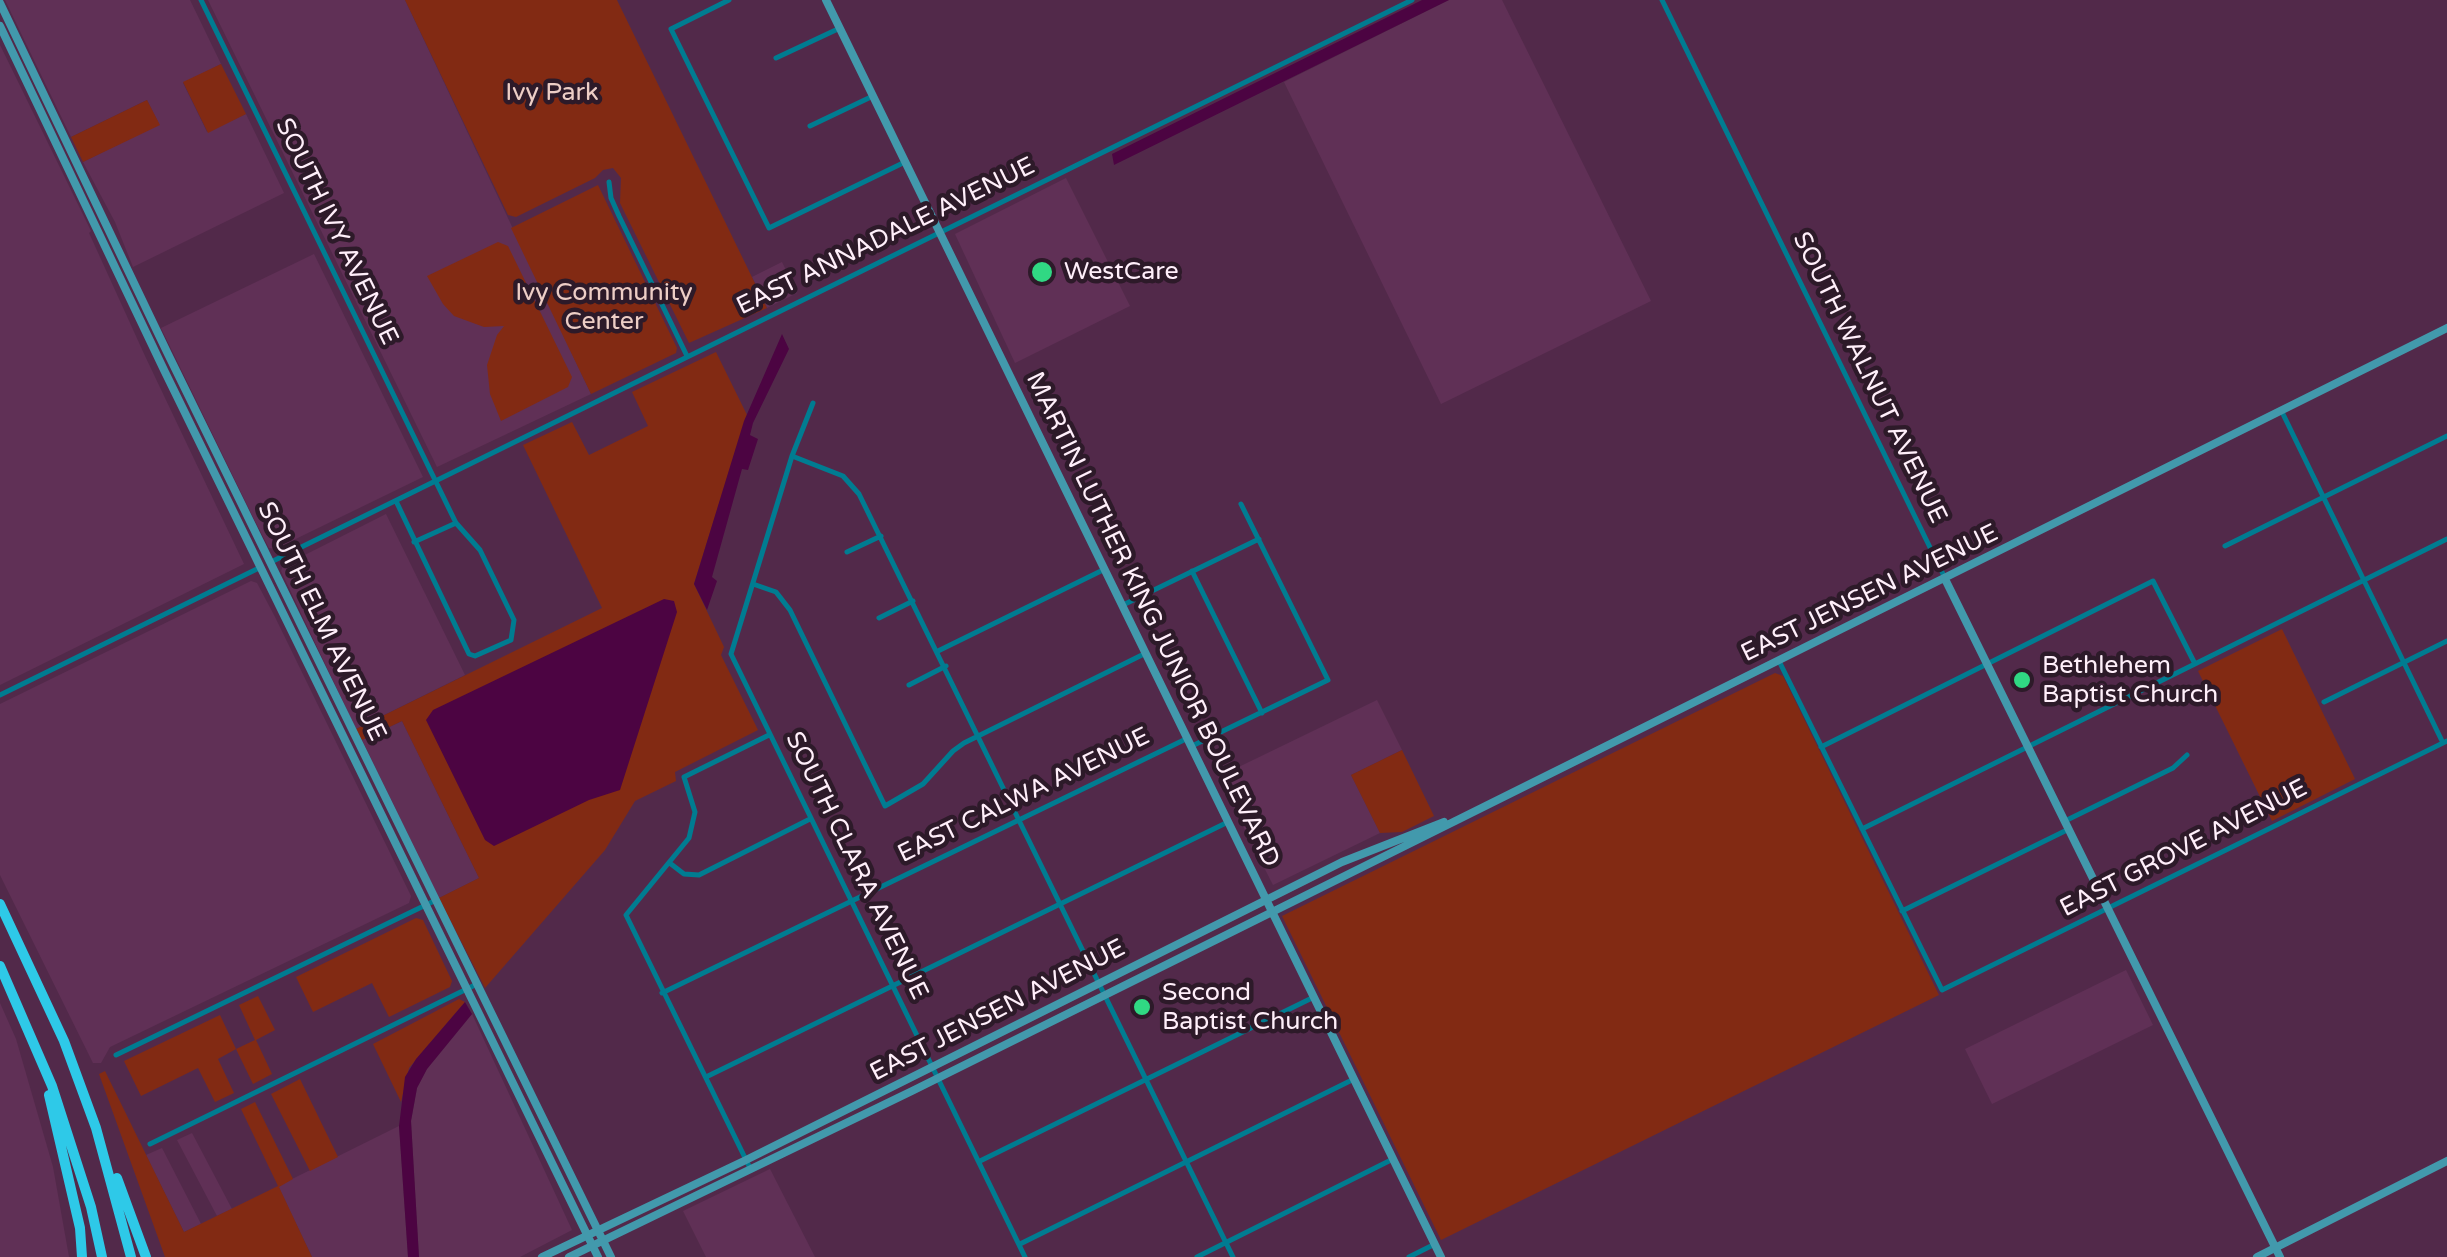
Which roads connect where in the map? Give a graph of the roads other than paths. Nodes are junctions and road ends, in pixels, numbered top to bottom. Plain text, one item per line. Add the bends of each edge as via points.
1 (201, 0) edge
2 (728, 0) edge
3 (826, 0) edge
4 (1412, 0) edge
5 (1662, 0) edge
6 (0, 3) edge
7 (0, 26) edge
8 (840, 28) junction
9 (776, 58) dead end
10 (873, 96) junction
11 (810, 126) dead end
12 (906, 162) junction
13 (609, 182) dead end
14 (940, 233) junction
15 (112, 247) junction
16 (2447, 328) edge
17 (687, 356) junction
18 (812, 404) dead end
19 (2282, 412) junction
20 (2447, 436) edge
21 (792, 456) junction
22 (436, 480) junction
23 (2323, 497) junction
24 (396, 500) junction
25 (1241, 504) dead end
26 (456, 523) junction
27 (881, 536) junction
28 (1258, 539) junction
29 (2447, 539) edge
30 (414, 542) junction
31 (2226, 546) dead end
32 (846, 552) dead end
33 (265, 565) junction
34 (1105, 569) junction
35 (1192, 571) junction
36 (1946, 579) junction
37 (2364, 580) junction
38 (753, 584) junction
39 (913, 602) junction
40 (1122, 605) junction
41 (879, 618) dead end
42 (2447, 640) edge
43 (938, 652) junction
44 (1146, 654) junction
45 (1779, 661) junction
46 (2194, 662) junction
47 (2404, 662) junction
48 (1986, 664) junction
49 (946, 666) junction
50 (910, 685) dead end
51 (0, 695) edge
52 (2324, 702) dead end
53 (1262, 712) junction
54 (770, 734) junction
55 (980, 736) junction
56 (2445, 742) edge
57 (1190, 743) junction
58 (2029, 746) junction
59 (1821, 747) junction
60 (2187, 755) dead end
61 (1476, 810) junction
62 (810, 819) junction
63 (1021, 821) junction
64 (1228, 822) junction
65 (2067, 825) junction
66 (1862, 828) junction
67 (670, 863) junction
68 (1266, 900) junction
69 (429, 903) junction
70 (852, 903) junction
71 (0, 904) edge
72 (1061, 904) junction
73 (2108, 909) junction
74 (1272, 911) junction
75 (1902, 911) junction
76 (0, 966) edge
77 (1100, 982) junction
78 (892, 985) junction
79 (472, 987) junction
80 (662, 993) junction
81 (1105, 993) junction
82 (1314, 997) junction
83 (38, 1051) junction
84 (116, 1055) dead end
85 (932, 1068) junction
86 (706, 1077) junction
87 (1354, 1078) junction
88 (937, 1079) junction
89 (1147, 1079) junction
90 (96, 1128) junction
91 (150, 1144) dead end
92 (1393, 1159) junction
93 (746, 1160) junction
94 (980, 1161) junction
95 (2447, 1161) edge
96 (1187, 1162) junction
97 (751, 1171) junction
98 (598, 1230) junction
99 (587, 1236) junction
100 (603, 1241) junction
101 (1226, 1242) junction
102 (1020, 1244) junction
103 (1434, 1244) junction
104 (592, 1246) junction
105 (2278, 1252) edge
106 (82, 1257) edge
107 (102, 1257) edge
108 (131, 1257) edge
109 (146, 1257) edge
110 (542, 1257) edge
111 (569, 1257) edge
112 (598, 1257) edge
113 (611, 1257) edge
114 (1025, 1257) edge
115 (1197, 1257) edge
116 (1233, 1257) edge
117 (1409, 1257) edge
118 (1441, 1257) edge
119 (2257, 1257) edge

1 - 22 street, SOUTH IVY AVENUE
2 - 12 street via 671,29 769,228
3 - 8 street, MARTIN LUTHER KING JUNIOR BOULEVARD
4 - 14 street, EAST ANNADALE AVENUE
5 - 36 street, SOUTH WALNUT AVENUE
6 - 15 street, SOUTH ELM AVENUE
7 - 15 street, SOUTH ELM AVENUE
8 - 9 street
8 - 10 street, MARTIN LUTHER KING JUNIOR BOULEVARD
10 - 11 street
10 - 12 street, MARTIN LUTHER KING JUNIOR BOULEVARD
12 - 14 street, MARTIN LUTHER KING JUNIOR BOULEVARD
13 - 17 street
14 - 17 street, EAST ANNADALE AVENUE
14 - 34 street, MARTIN LUTHER KING JUNIOR BOULEVARD
15 - 33 street, SOUTH ELM AVENUE
16 - 19 street, EAST JENSEN AVENUE
17 - 22 street, EAST ANNADALE AVENUE
18 - 21 street
19 - 23 street
19 - 36 street, EAST JENSEN AVENUE
20 - 23 street
21 - 27 street via 843,476
21 - 38 street
22 - 24 street, EAST ANNADALE AVENUE
22 - 26 street, SOUTH IVY AVENUE
23 - 31 street
23 - 37 street
24 - 30 street
24 - 33 street, EAST ANNADALE AVENUE
25 - 28 street
26 - 30 street
26 - 30 street, SOUTH IVY AVENUE via 478,547 514,620 513,636 493,648 469,654
27 - 32 street
27 - 39 street
28 - 35 street
28 - 53 street, EAST CALWA AVENUE via 1328,680
29 - 37 street
33 - 51 street, EAST ANNADALE AVENUE
33 - 69 street, SOUTH ELM AVENUE
34 - 40 street, MARTIN LUTHER KING JUNIOR BOULEVARD
34 - 43 street
35 - 40 street
35 - 53 street
36 - 45 street, EAST JENSEN AVENUE
36 - 48 street, SOUTH WALNUT AVENUE
37 - 46 street
37 - 47 street
38 - 54 street, SOUTH CLARA AVENUE via 731,654
38 - 55 street via 776,592 790,610 885,806 924,784 952,751
39 - 41 street
39 - 43 street
40 - 44 street, MARTIN LUTHER KING JUNIOR BOULEVARD
42 - 47 street
43 - 49 street
44 - 55 street
44 - 57 street, MARTIN LUTHER KING JUNIOR BOULEVARD
45 - 59 street
45 - 61 street, EAST JENSEN AVENUE
46 - 48 street via 2153,581
46 - 58 street
47 - 52 street
47 - 56 street
48 - 58 street, SOUTH WALNUT AVENUE
48 - 59 street
49 - 50 street
49 - 55 street
53 - 57 street, EAST CALWA AVENUE
54 - 62 street, SOUTH CLARA AVENUE
54 - 67 street via 684,777 694,820
55 - 63 street
56 - 73 street, EAST GROVE AVENUE
57 - 63 street, EAST CALWA AVENUE
57 - 64 street, MARTIN LUTHER KING JUNIOR BOULEVARD
58 - 65 street, SOUTH WALNUT AVENUE
58 - 66 street
59 - 66 street
60 - 65 street
61 - 68 street, EAST JENSEN AVENUE via 1366,851
61 - 74 street, EAST JENSEN AVENUE
62 - 67 street via 698,875
62 - 70 street, SOUTH CLARA AVENUE
63 - 70 street, EAST CALWA AVENUE
63 - 72 street
64 - 68 street, MARTIN LUTHER KING JUNIOR BOULEVARD
64 - 72 street
65 - 73 street, SOUTH WALNUT AVENUE
65 - 75 street
66 - 75 street
67 - 80 street via 626,915
68 - 74 street, MARTIN LUTHER KING JUNIOR BOULEVARD
68 - 77 street, EAST JENSEN AVENUE
69 - 79 street, SOUTH ELM AVENUE
69 - 84 street
70 - 78 street, SOUTH CLARA AVENUE
70 - 80 street, EAST CALWA AVENUE
71 - 90 highway
72 - 77 street
72 - 78 street
73 - 75 street, EAST GROVE AVENUE via 1942,990
73 - 105 street, SOUTH WALNUT AVENUE
74 - 81 street, EAST JENSEN AVENUE
74 - 82 street, MARTIN LUTHER KING JUNIOR BOULEVARD
76 - 83 highway
77 - 81 street
77 - 85 street, EAST JENSEN AVENUE
78 - 85 street, SOUTH CLARA AVENUE
78 - 86 street
79 - 91 street
79 - 98 street, SOUTH ELM AVENUE
79 - 99 street, SOUTH ELM AVENUE
80 - 86 street
81 - 88 street, EAST JENSEN AVENUE
81 - 89 street
82 - 87 street, MARTIN LUTHER KING JUNIOR BOULEVARD
82 - 89 street
83 - 106 highway
83 - 107 highway via 72,1142
85 - 88 street, SOUTH CLARA AVENUE
85 - 93 street, EAST JENSEN AVENUE
86 - 93 street
87 - 92 street, MARTIN LUTHER KING JUNIOR BOULEVARD
87 - 96 street
88 - 94 street, SOUTH CLARA AVENUE
88 - 97 street, EAST JENSEN AVENUE
89 - 94 street
89 - 96 street
90 - 108 highway
90 - 109 highway
92 - 101 street
92 - 103 street, MARTIN LUTHER KING JUNIOR BOULEVARD
93 - 97 street
93 - 98 street, EAST JENSEN AVENUE
94 - 102 street, SOUTH CLARA AVENUE
95 - 105 street
96 - 101 street
96 - 102 street
97 - 100 street, EAST JENSEN AVENUE
98 - 99 street, EAST JENSEN AVENUE
98 - 100 street, SOUTH ELM AVENUE
99 - 104 street, SOUTH ELM AVENUE
99 - 110 street, EAST JENSEN AVENUE
100 - 104 street, EAST JENSEN AVENUE
100 - 113 street, SOUTH ELM AVENUE
101 - 115 street
101 - 116 street
102 - 114 street, SOUTH CLARA AVENUE
103 - 117 street
103 - 118 street, MARTIN LUTHER KING JUNIOR BOULEVARD
104 - 111 street, EAST JENSEN AVENUE
104 - 112 street, SOUTH ELM AVENUE
105 - 119 street

